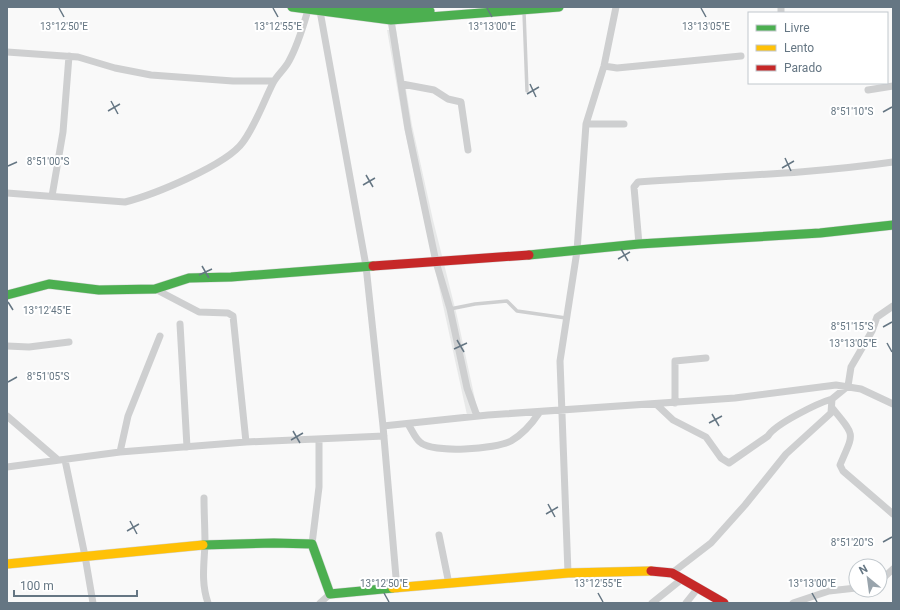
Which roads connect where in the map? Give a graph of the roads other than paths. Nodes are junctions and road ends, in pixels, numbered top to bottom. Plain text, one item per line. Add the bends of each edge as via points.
1 (292, 7) edge
2 (470, 7) edge
3 (559, 7) edge
4 (616, 7) edge
5 (343, 8) edge
6 (308, 10) junction
7 (524, 10) junction
8 (320, 11) junction
9 (391, 20) junction
10 (7, 52) edge
11 (69, 56) junction
12 (741, 56) dead end
13 (604, 66) junction
14 (274, 81) junction
15 (402, 84) junction
16 (893, 86) edge
17 (868, 90) dead end
18 (527, 91) dead end
19 (586, 124) junction
20 (624, 124) dead end
21 (468, 150) dead end
22 (893, 162) edge
23 (7, 193) edge
24 (52, 196) junction
25 (893, 225) edge
26 (639, 244) junction
27 (576, 251) junction
28 (436, 262) junction
29 (366, 266) junction
30 (155, 289) junction
31 (7, 295) edge
32 (893, 306) edge
33 (450, 309) junction
34 (566, 318) junction
35 (180, 324) dead end
36 (160, 336) dead end
37 (69, 342) dead end
38 (7, 346) edge
39 (706, 358) dead end
40 (848, 386) junction
41 (832, 399) junction
42 (675, 403) junction
43 (656, 404) junction
44 (893, 404) edge
45 (833, 409) junction
46 (562, 411) junction
47 (539, 413) junction
48 (7, 416) edge
49 (477, 416) junction
50 (408, 424) junction
51 (383, 426) junction
52 (384, 436) junction
53 (319, 439) junction
54 (246, 442) junction
55 (187, 447) junction
56 (120, 452) junction
57 (61, 460) junction
58 (7, 467) edge
59 (204, 498) dead end
60 (893, 514) edge
61 (439, 534) dead end
62 (205, 544) junction
63 (312, 544) junction
64 (85, 556) junction
65 (7, 564) edge
66 (568, 573) junction
67 (672, 573) junction
68 (682, 579) junction
69 (449, 584) junction
70 (698, 588) junction
71 (397, 589) junction
72 (848, 589) edge
73 (330, 594) junction
74 (93, 603) edge
75 (208, 603) edge
76 (320, 603) edge
77 (652, 603) edge
78 (686, 603) edge
79 (724, 603) edge
80 (793, 603) edge

1 - 6 street
2 - 5 street via 394,12
3 - 7 street
4 - 13 street
6 - 8 street
6 - 14 street via 289,62
7 - 9 street
7 - 18 lane
8 - 9 street
8 - 29 street
9 - 15 street
10 - 11 street
11 - 14 street via 150,75
11 - 24 street via 66,106
12 - 13 street via 617,68
13 - 19 street
14 - 24 street via 256,121 236,150 179,182 142,198 125,202
15 - 21 street via 434,90 448,99 462,102
15 - 28 street via 408,129
16 - 17 street
19 - 20 street
19 - 27 street
22 - 26 street via 823,171 638,182 634,187
23 - 24 street
25 - 26 street via 820,233
26 - 27 street
27 - 28 street
27 - 34 street
28 - 29 street
28 - 33 street
29 - 30 street via 189,278
29 - 51 street
30 - 31 street via 99,290 49,284
30 - 54 street via 199,312 228,313 233,316
32 - 40 street via 877,317 872,331 851,367
33 - 34 lane via 508,301 517,311
33 - 49 street via 467,388
34 - 46 street via 560,361
35 - 55 street
36 - 56 street via 128,416
37 - 38 street via 28,347
39 - 42 street via 675,361
40 - 41 street
40 - 42 street via 836,385
40 - 44 street via 871,392
41 - 43 street via 808,408 772,430 768,436 730,463 721,458 706,436 673,420
41 - 45 street
42 - 43 street
43 - 46 street
45 - 60 street via 850,430 851,437 840,465 843,471
45 - 67 street via 786,454 711,542
46 - 47 street
46 - 66 street
47 - 49 street
47 - 50 street via 529,427 510,441 482,448 426,446 420,442
48 - 57 street
49 - 50 street
50 - 51 street
51 - 52 street
52 - 53 street
52 - 71 street
53 - 54 street
53 - 63 street via 321,461
54 - 55 street
55 - 56 street
56 - 57 street
57 - 58 street
57 - 64 street
59 - 62 street
61 - 69 street
62 - 63 street
62 - 64 street
62 - 75 street via 203,571
63 - 73 street
64 - 65 street
64 - 74 street
66 - 67 street via 642,570
66 - 69 street
67 - 68 street
68 - 70 street
68 - 77 street
69 - 71 street
70 - 78 street
70 - 79 street
71 - 73 street
72 - 80 street via 829,591
73 - 76 street

